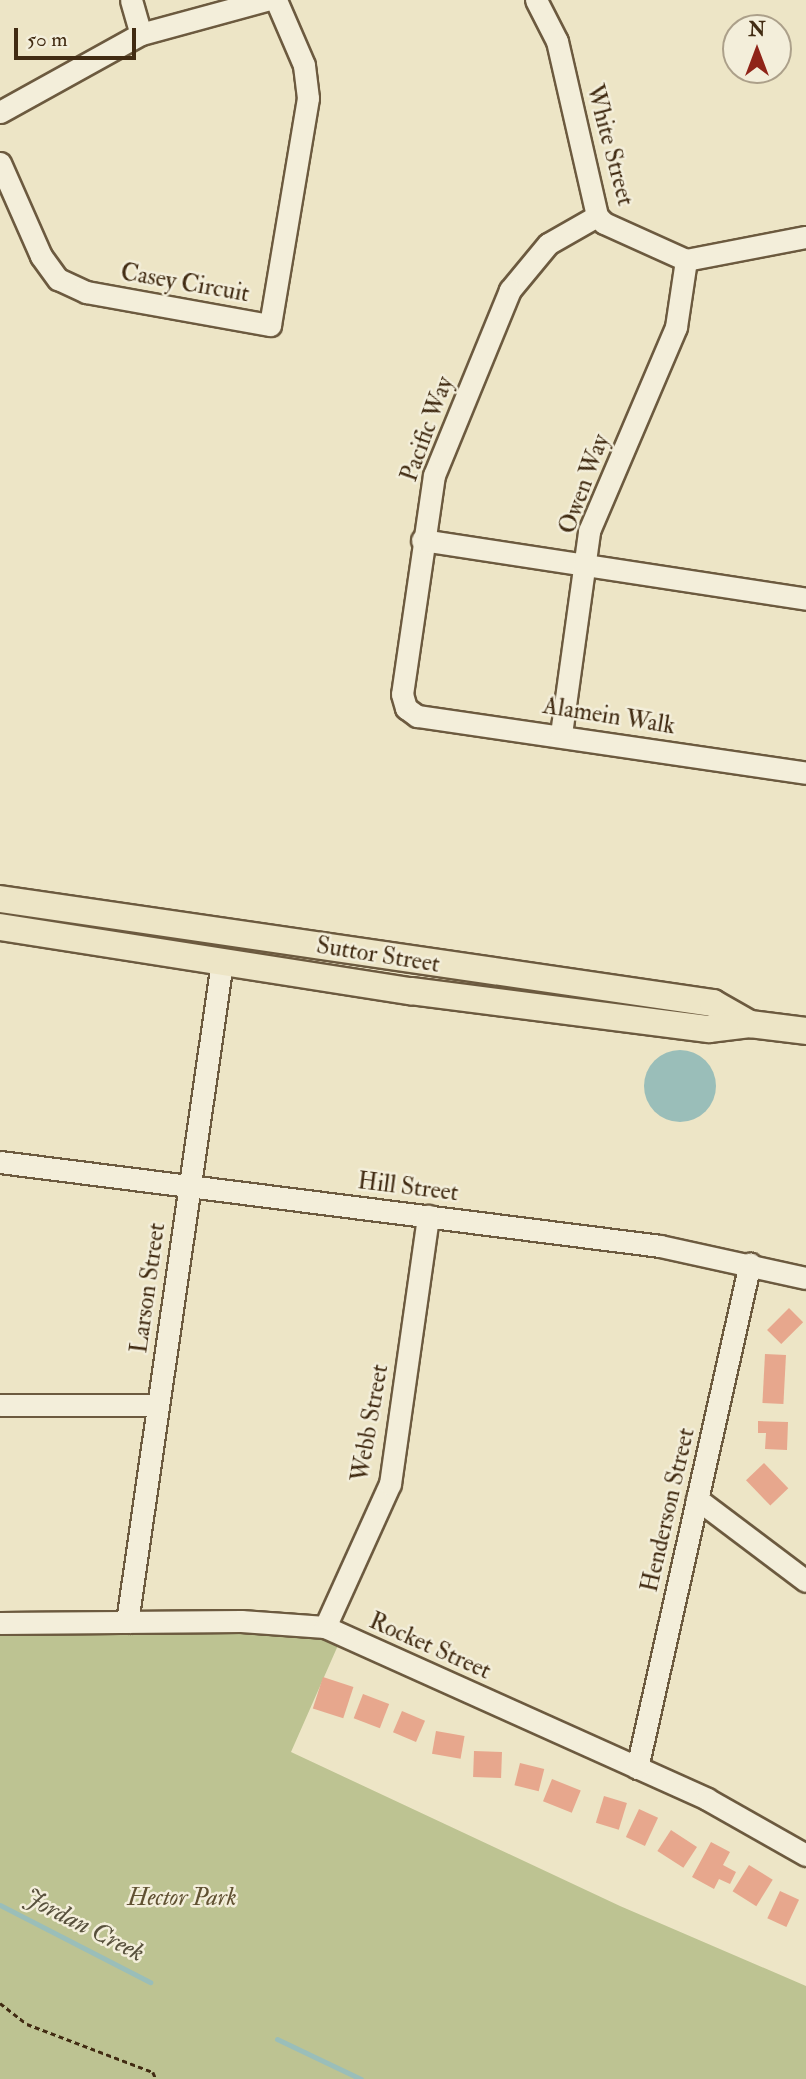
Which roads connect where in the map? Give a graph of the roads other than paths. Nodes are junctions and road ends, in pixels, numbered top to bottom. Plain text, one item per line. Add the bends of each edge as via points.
1 (131, 0) edge
2 (266, 0) edge
3 (276, 0) edge
4 (536, 0) edge
5 (142, 34) junction
6 (0, 112) edge
7 (0, 163) edge
8 (597, 216) junction
9 (806, 237) edge
10 (686, 260) junction
11 (422, 540) junction
12 (584, 565) junction
13 (806, 600) edge
14 (406, 708) joint
15 (561, 734) junction
16 (806, 773) edge
17 (0, 899) edge
18 (0, 927) edge
19 (222, 962) junction
20 (750, 1024) junction
21 (806, 1031) edge
22 (0, 1161) edge
23 (189, 1185) junction
24 (428, 1216) junction
25 (750, 1263) junction
26 (806, 1278) edge
27 (0, 1405) edge
28 (158, 1405) junction
29 (697, 1499) junction
30 (806, 1581) edge
31 (127, 1622) junction
32 (0, 1623) edge
33 (326, 1627) junction
34 (637, 1768) junction
35 (806, 1855) edge

1 - 5 street
2 - 5 street
3 - 7 street, Casey Circuit via 304,65 308,98 270,325 86,292 58,279 41,256
4 - 8 street, White Street via 557,41
5 - 6 street
8 - 10 street, White Street
8 - 11 street, Pacific Way via 548,244 510,290 434,475
9 - 10 street
10 - 12 street, Owen Way via 676,327 589,531
11 - 12 street
11 - 14 street, Pacific Way via 402,694
12 - 13 street
12 - 15 street, Owen Way
14 - 15 street, Alamein Walk via 417,716
15 - 16 street, Alamein Walk
17 - 20 main road, Suttor Street via 713,1003
18 - 19 main road, Suttor Street
19 - 20 main road, Suttor Street via 709,1029
19 - 23 street, Larson Street
20 - 21 main road, Suttor Street
22 - 23 street, Hill Street
23 - 24 street, Hill Street
23 - 28 street, Larson Street
24 - 25 street, Hill Street via 660,1246
24 - 33 street, Webb Street via 390,1485
25 - 26 street, Hill Street
25 - 29 street, Henderson Street
27 - 28 street
28 - 31 street, Larson Street
29 - 30 street
29 - 34 street, Henderson Street
31 - 32 street, Rocket Street
31 - 33 street, Rocket Street via 262,1621
33 - 34 street, Rocket Street
34 - 35 street, Rocket Street via 707,1799

